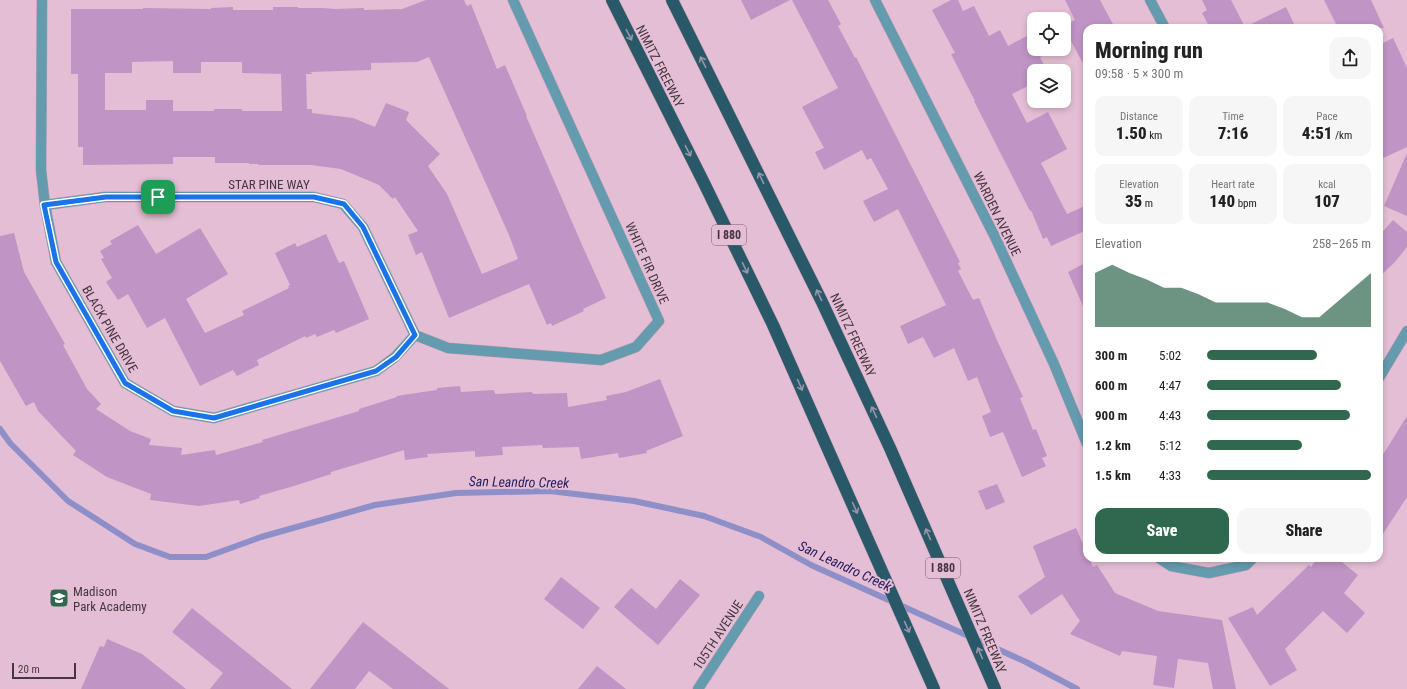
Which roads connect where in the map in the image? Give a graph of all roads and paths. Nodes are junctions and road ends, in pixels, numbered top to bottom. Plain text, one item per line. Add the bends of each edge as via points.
1 (42, 0) edge
2 (514, 0) edge
3 (612, 0) edge
4 (672, 0) edge
5 (875, 0) edge
6 (1150, 0) edge
7 (1163, 24) edge
8 (44, 205) junction
9 (1407, 331) edge
10 (415, 335) junction
11 (1383, 371) edge
12 (1083, 434) edge
13 (1165, 562) edge
14 (1248, 562) edge
15 (759, 596) dead end
16 (698, 689) edge
17 (934, 689) edge
18 (995, 689) edge

1 - 8 street, BLACK PINE DRIVE via 41,170
2 - 10 street, WHITE FIR DRIVE via 659,322 636,347 601,360 448,348
3 -> 17 highway, NIMITZ FREEWAY / I 880 via 770,318
18 -> 4 highway, NIMITZ FREEWAY / I 880 via 890,448 822,302
5 - 12 street, WARDEN AVENUE via 1005,258
6 - 7 street
8 - 10 street, STAR PINE WAY via 106,197 314,197 344,204 363,227
8 - 10 street, BLACK PINE DRIVE via 56,262 125,383 173,411 214,418 376,371 396,357
9 - 11 street
13 - 14 street via 1171,566 1209,573
15 - 16 street, 105TH AVENUE

